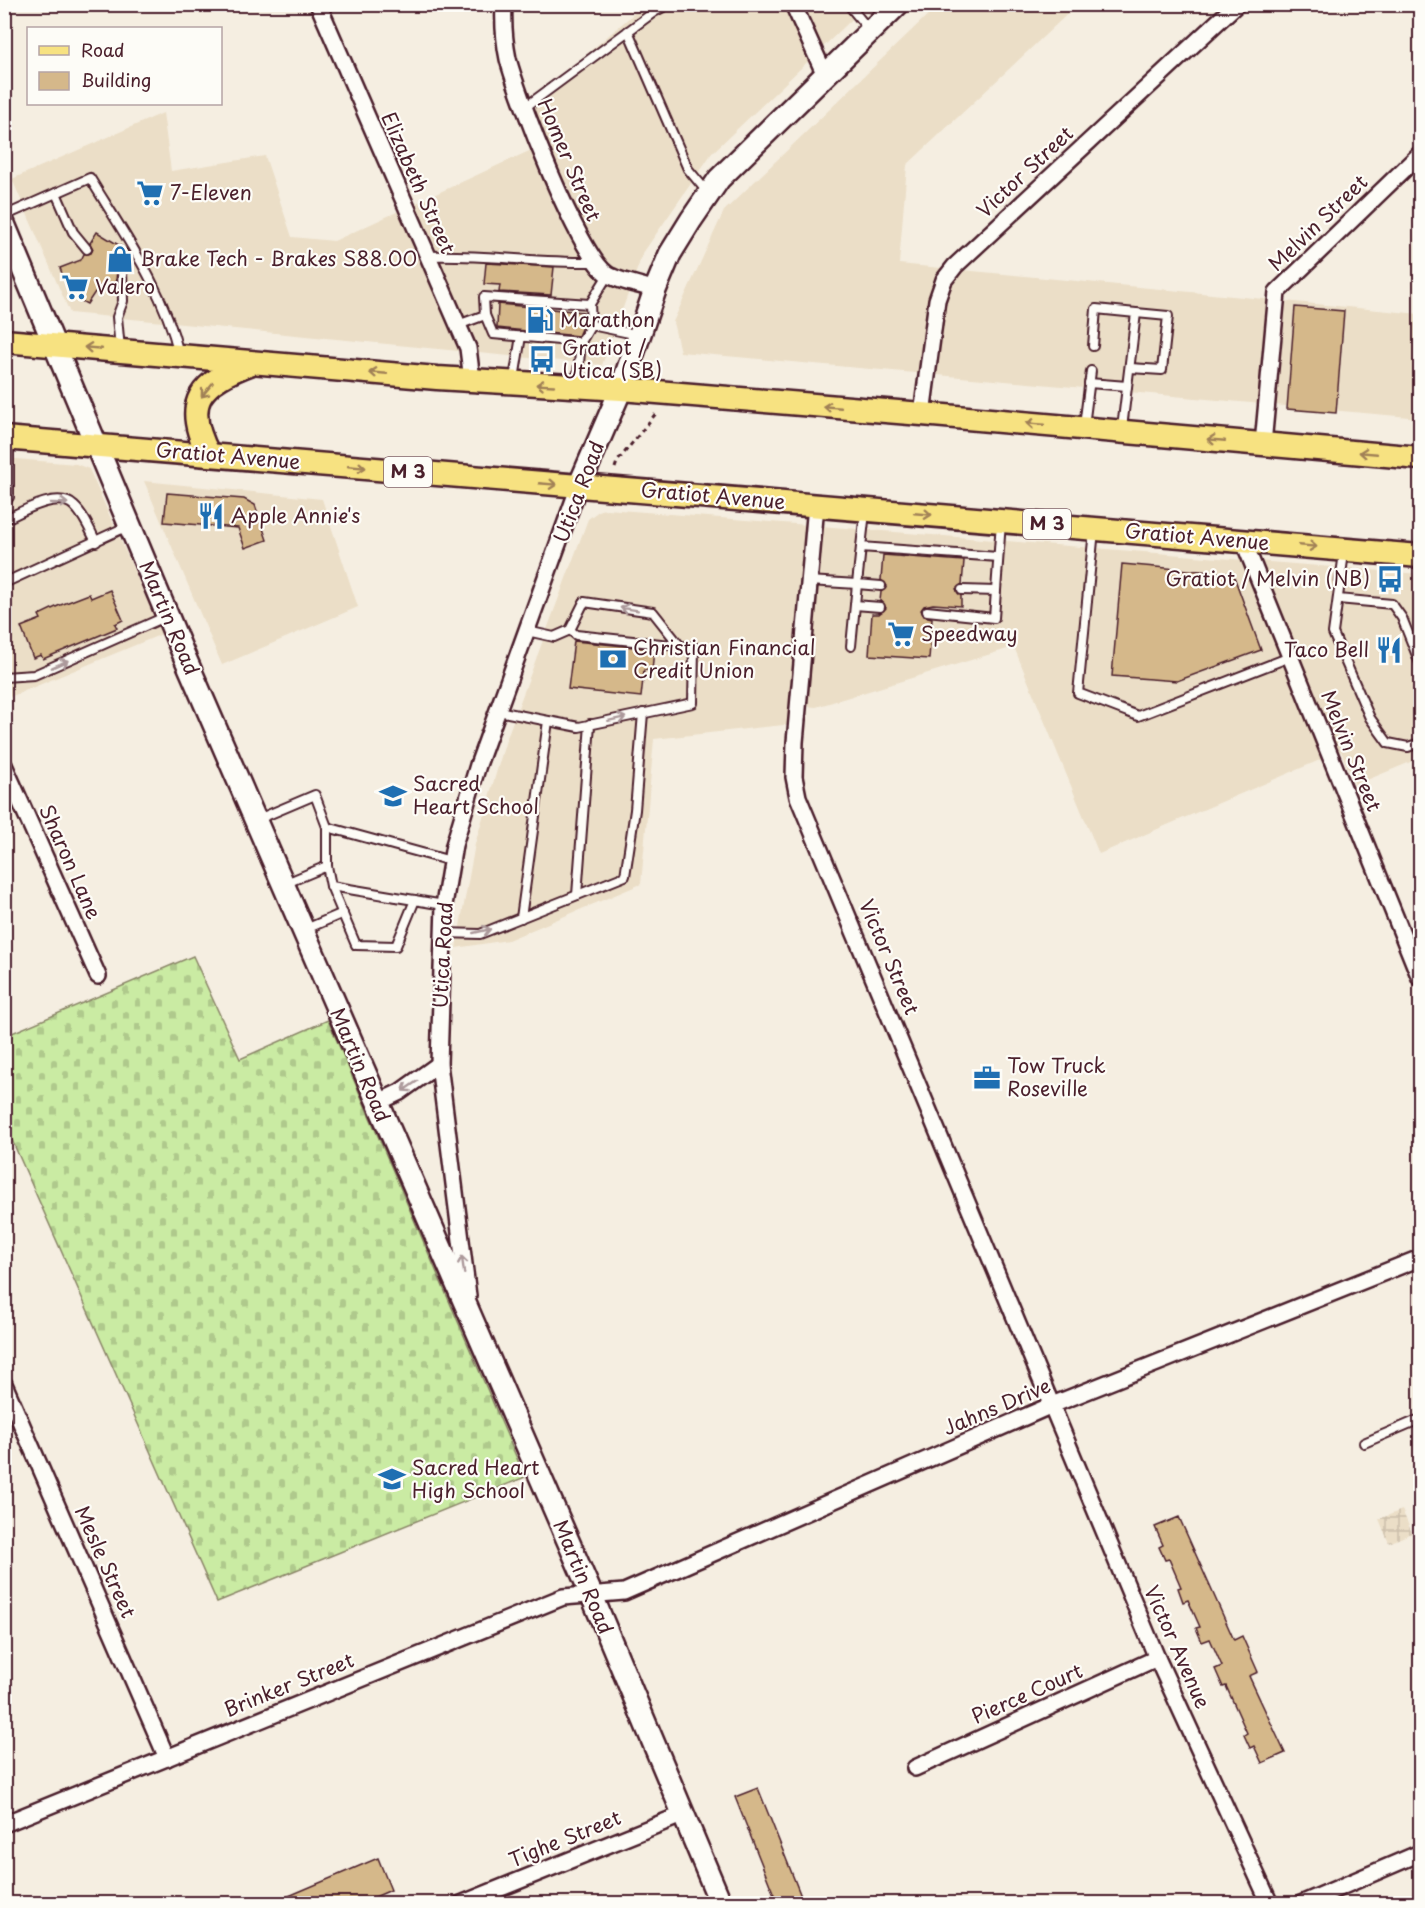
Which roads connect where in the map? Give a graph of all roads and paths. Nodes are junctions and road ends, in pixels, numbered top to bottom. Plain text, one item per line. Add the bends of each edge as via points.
1 (318, 4) edge
2 (504, 4) edge
3 (669, 4) edge
4 (793, 4) edge
5 (848, 4) edge
6 (898, 4) edge
7 (1237, 4) edge
8 (628, 31) junction
9 (870, 32) junction
10 (825, 75) junction
11 (524, 108) junction
12 (1420, 154) edge
13 (56, 193) junction
14 (709, 194) junction
15 (4, 216) edge
16 (4, 224) edge
17 (87, 249) dead end
18 (428, 256) junction
19 (595, 262) junction
20 (123, 272) dead end
21 (608, 275) junction
22 (655, 290) junction
23 (590, 304) junction
24 (1136, 313) junction
25 (485, 315) junction
26 (458, 325) junction
27 (591, 325) junction
28 (640, 335) junction
29 (521, 336) junction
30 (4, 341) edge
31 (581, 342) junction
32 (55, 345) junction
33 (1093, 346) dead end
34 (120, 350) junction
35 (179, 356) junction
36 (256, 362) junction
37 (1130, 368) junction
38 (1091, 371) dead end
39 (472, 380) junction
40 (513, 383) junction
41 (1089, 383) junction
42 (1127, 386) junction
43 (576, 387) junction
44 (621, 389) junction
45 (657, 412) dead end
46 (921, 414) junction
47 (1083, 428) junction
48 (1122, 431) junction
49 (7, 438) edge
50 (1263, 444) junction
51 (98, 446) junction
52 (209, 455) junction
53 (1420, 458) edge
54 (615, 468) dead end
55 (579, 486) junction
56 (4, 504) edge
57 (816, 506) junction
58 (865, 510) junction
59 (4, 520) edge
60 (1002, 521) junction
61 (130, 525) junction
62 (1094, 528) junction
63 (1243, 540) junction
64 (96, 542) junction
65 (861, 547) junction
66 (1344, 549) junction
67 (998, 557) junction
68 (1417, 558) edge
69 (809, 581) junction
70 (4, 584) edge
71 (857, 584) junction
72 (881, 586) dead end
73 (962, 590) dead end
74 (996, 591) junction
75 (1338, 599) junction
76 (855, 605) junction
77 (880, 607) dead end
78 (927, 611) dead end
79 (167, 616) junction
80 (570, 630) junction
81 (527, 631) junction
82 (680, 646) junction
83 (851, 646) dead end
84 (1290, 657) junction
85 (1420, 663) edge
86 (4, 676) edge
87 (498, 711) junction
88 (644, 713) junction
89 (548, 721) junction
90 (590, 724) junction
91 (1420, 743) edge
92 (4, 765) edge
93 (255, 821) junction
94 (327, 827) junction
95 (451, 861) junction
96 (327, 866) junction
97 (283, 884) junction
98 (332, 886) junction
99 (577, 895) junction
100 (416, 900) junction
101 (444, 905) junction
102 (343, 913) junction
103 (521, 918) junction
104 (302, 931) junction
105 (441, 933) junction
106 (98, 976) dead end
107 (1420, 978) edge
108 (439, 1064) junction
109 (377, 1103) junction
110 (1420, 1258) edge
111 (472, 1323) junction
112 (4, 1384) edge
113 (1052, 1405) junction
114 (1420, 1419) edge
115 (1364, 1443) dead end
116 (592, 1596) junction
117 (1157, 1658) junction
118 (167, 1758) junction
119 (915, 1768) dead end
120 (684, 1814) junction
121 (4, 1824) edge
122 (1420, 1853) edge
123 (461, 1904) edge
124 (721, 1904) edge
125 (1270, 1904) edge
126 (1301, 1904) edge

1 - 18 street, Elizabeth Street
2 - 11 street, Homer Street via 502,29
3 - 8 lane
4 - 10 street
5 - 9 lane
6 - 9 street, Utica Road
7 - 46 street, Victor Street via 944,280 937,300
8 - 11 lane
8 - 14 lane via 688,169
9 - 10 street, Utica Road
10 - 14 street, Utica Road via 719,179
11 - 19 street, Homer Street via 579,237
12 - 50 street, Melvin Street via 1277,292
13 - 15 lane
13 - 17 lane via 72,232
13 - 35 lane via 90,178 172,321
14 - 22 street, Utica Road via 670,254
16 - 32 street, Martin Road
18 - 19 lane via 474,254
18 - 26 street, Elizabeth Street
19 - 21 street, Homer Street
20 - 34 lane via 123,301 117,317
21 - 22 street, Homer Street
21 - 23 lane
22 - 28 street, Utica Road
23 - 25 lane via 484,297
23 - 27 lane
24 - 33 lane via 1096,309
24 - 37 lane
24 - 37 lane via 1167,316 1162,370
25 - 26 lane
25 - 29 lane via 493,333
26 - 39 street, Elizabeth Street via 468,348
27 - 28 lane
27 - 31 lane
28 - 44 street, Utica Road
29 - 31 lane
29 - 40 lane
30 - 32 main road
31 - 43 lane
34 -> 32 main road
32 - 51 street, Martin Road
34 - 35 main road
35 - 36 main road
39 -> 36 main road
36 -> 52 main road via 228,372 214,382 196,405 194,419
37 - 42 lane
38 - 41 lane
39 - 40 main road
43 -> 40 main road
41 - 42 lane
41 - 47 lane
42 - 48 lane
43 - 44 main road
46 -> 44 main road
44 - 55 street, Utica Road
45 - 54 path
47 -> 46 main road
47 - 48 main road
50 -> 48 main road
49 - 51 main road, Gratiot Avenue / M 3
49 - 56 lane via 9,496
53 -> 50 main road
51 - 52 main road, Gratiot Avenue / M 3
51 - 61 street, Martin Road
52 -> 55 main road, Gratiot Avenue / M 3
55 - 57 main road, Gratiot Avenue / M 3
55 - 81 street, Utica Road
57 - 58 main road, Gratiot Avenue / M 3
57 - 69 street, Victor Street
58 -> 60 main road, Gratiot Avenue / M 3
58 - 65 lane
59 -> 64 lane via 63,500 73,504
60 - 62 main road, Gratiot Avenue / M 3
60 - 67 lane
61 - 64 lane
61 - 79 street, Martin Road
62 - 63 main road, Gratiot Avenue / M 3
62 - 84 lane via 1078,693 1138,716
63 -> 66 main road, Gratiot Avenue / M 3
63 - 84 street, Melvin Street
64 - 70 lane
65 - 67 lane
65 - 71 lane
66 - 68 main road, Gratiot Avenue / M 3
66 - 75 lane
67 - 74 lane
69 - 71 lane
69 - 113 street, Victor Street via 795,742 798,797
71 - 72 lane
71 - 76 lane
73 - 74 lane
74 - 78 lane via 994,618
75 - 85 lane via 1392,604 1402,618
75 - 91 lane via 1333,633 1370,718 1388,743 1408,747
76 - 77 lane
76 - 83 lane
86 -> 79 lane via 34,675
79 - 93 street, Martin Road
80 - 81 lane via 554,637
80 - 82 lane via 576,635
82 -> 80 lane via 653,612 584,602
81 - 87 street, Utica Road
82 - 88 lane via 694,647 693,703
84 - 107 street, Melvin Street
87 - 89 lane
87 - 95 street, Utica Road
90 -> 88 lane
88 - 99 lane via 625,876
89 - 90 lane via 579,727
89 - 103 lane
90 - 99 lane
92 - 106 street, Sharon Lane
93 - 94 lane via 315,795
93 - 97 street, Martin Road
94 - 95 lane
94 - 96 lane
95 - 101 street, Utica Road
96 - 97 lane
96 - 98 lane
97 - 104 street, Martin Road
98 - 100 lane
98 - 102 lane
99 - 103 lane
100 - 101 lane
100 - 102 lane via 396,946 356,945
101 - 105 street, Utica Road
102 - 104 lane
105 -> 103 lane via 480,934
104 - 109 street, Martin Road
105 - 108 street, Utica Road
108 -> 109 street
111 -> 108 street, Utica Road
109 - 111 street, Martin Road
110 - 113 street, Jahns Drive
111 - 116 street, Martin Road
112 - 118 street, Mesle Street
113 - 116 street, Jahns Drive via 624,1592
113 - 117 street, Victor Avenue
114 - 115 lane
116 - 118 street, Brinker Street via 563,1597
116 - 120 street, Martin Road
117 - 119 street, Pierce Court
117 - 125 street, Victor Avenue
118 - 121 street, Brinker Street
120 - 123 street, Tighe Street
120 - 124 street, Martin Road
122 - 126 street

